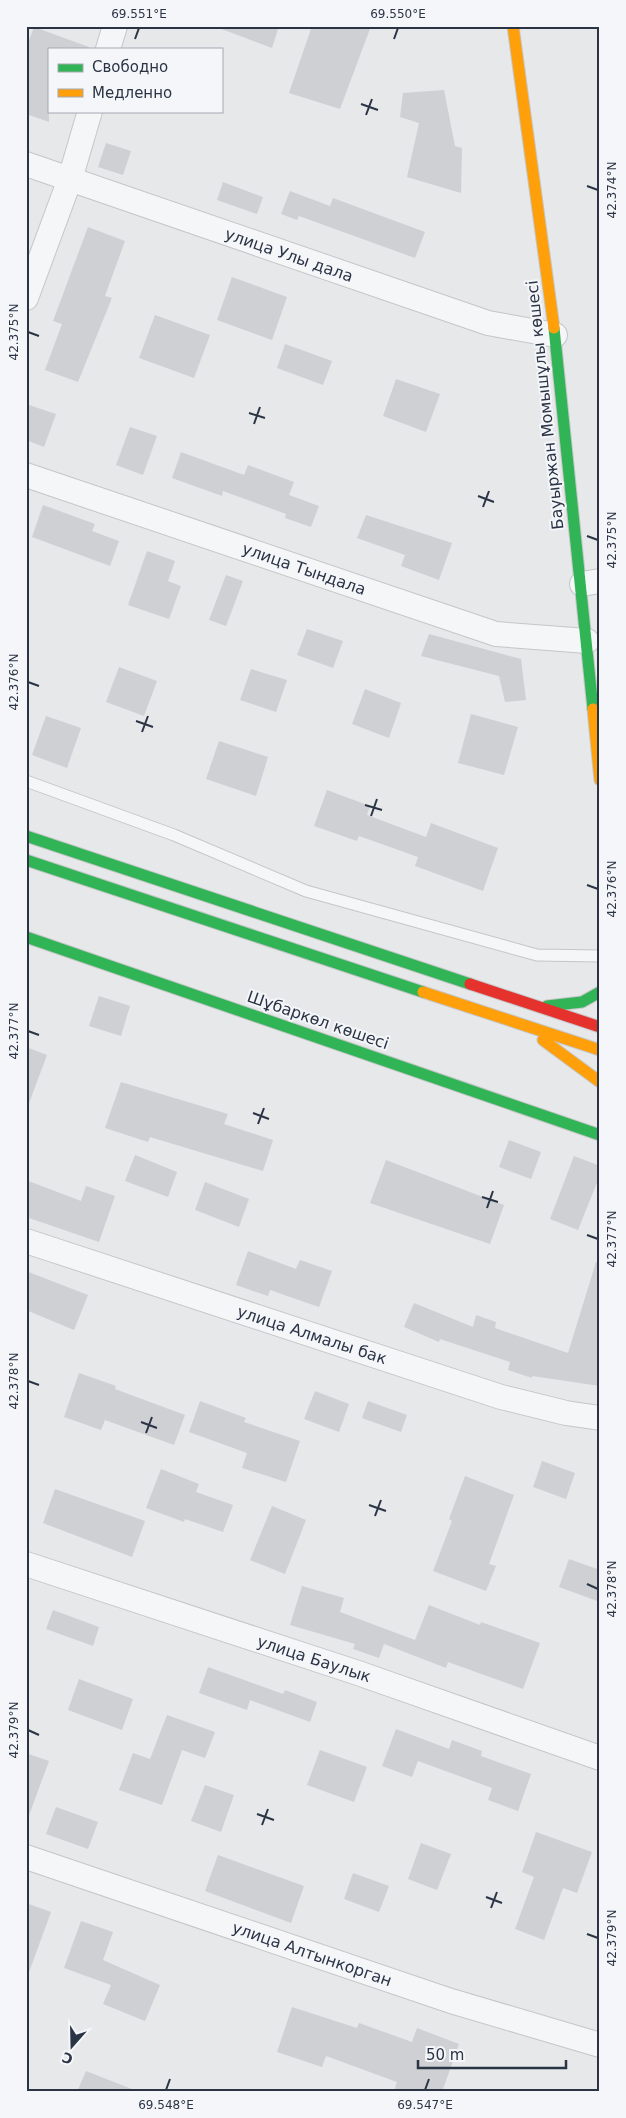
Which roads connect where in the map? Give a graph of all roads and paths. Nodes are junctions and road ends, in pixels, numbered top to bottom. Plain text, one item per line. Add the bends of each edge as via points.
1 (115, 26) edge
2 (513, 26) edge
3 (108, 48) edge
4 (90, 112) edge
5 (26, 164) edge
6 (70, 179) junction
7 (26, 298) edge
8 (555, 335) junction
9 (26, 475) edge
10 (591, 583) edge
11 (587, 641) junction
12 (600, 780) edge
13 (26, 781) edge
14 (26, 836) edge
15 (26, 860) edge
16 (26, 937) edge
17 (600, 956) edge
18 (600, 992) edge
19 (538, 1006) junction
20 (510, 1020) junction
21 (600, 1027) edge
22 (600, 1050) edge
23 (600, 1082) edge
24 (600, 1135) edge
25 (26, 1241) edge
26 (600, 1418) edge
27 (26, 1564) edge
28 (600, 1758) edge
29 (26, 1857) edge
30 (600, 2045) edge

1 - 3 street
2 - 8 street, Бауыржан Момышұлы көшесі
4 - 6 street
5 - 6 street, улица Улы дала
6 - 7 street
6 - 8 street, улица Улы дала via 488,323
8 - 10 street, Бауыржан Момышұлы көшесі
9 - 11 street, улица Тындала via 496,634
10 - 11 street, Бауыржан Момышұлы көшесі
11 - 12 street, Бауыржан Момышұлы көшесі
13 - 17 lane via 174,835 306,891 537,955
14 - 19 street
15 - 20 street
16 - 24 street, Шұбаркөл көшесі
18 - 19 street via 593,999 576,1004
19 - 21 street
20 - 22 street
20 - 23 street via 554,1047
25 - 26 street, улица Алмалы бак via 501,1397
27 - 28 street, улица Баулык via 358,1673
29 - 30 street, улица Алтынкорган via 451,2001

